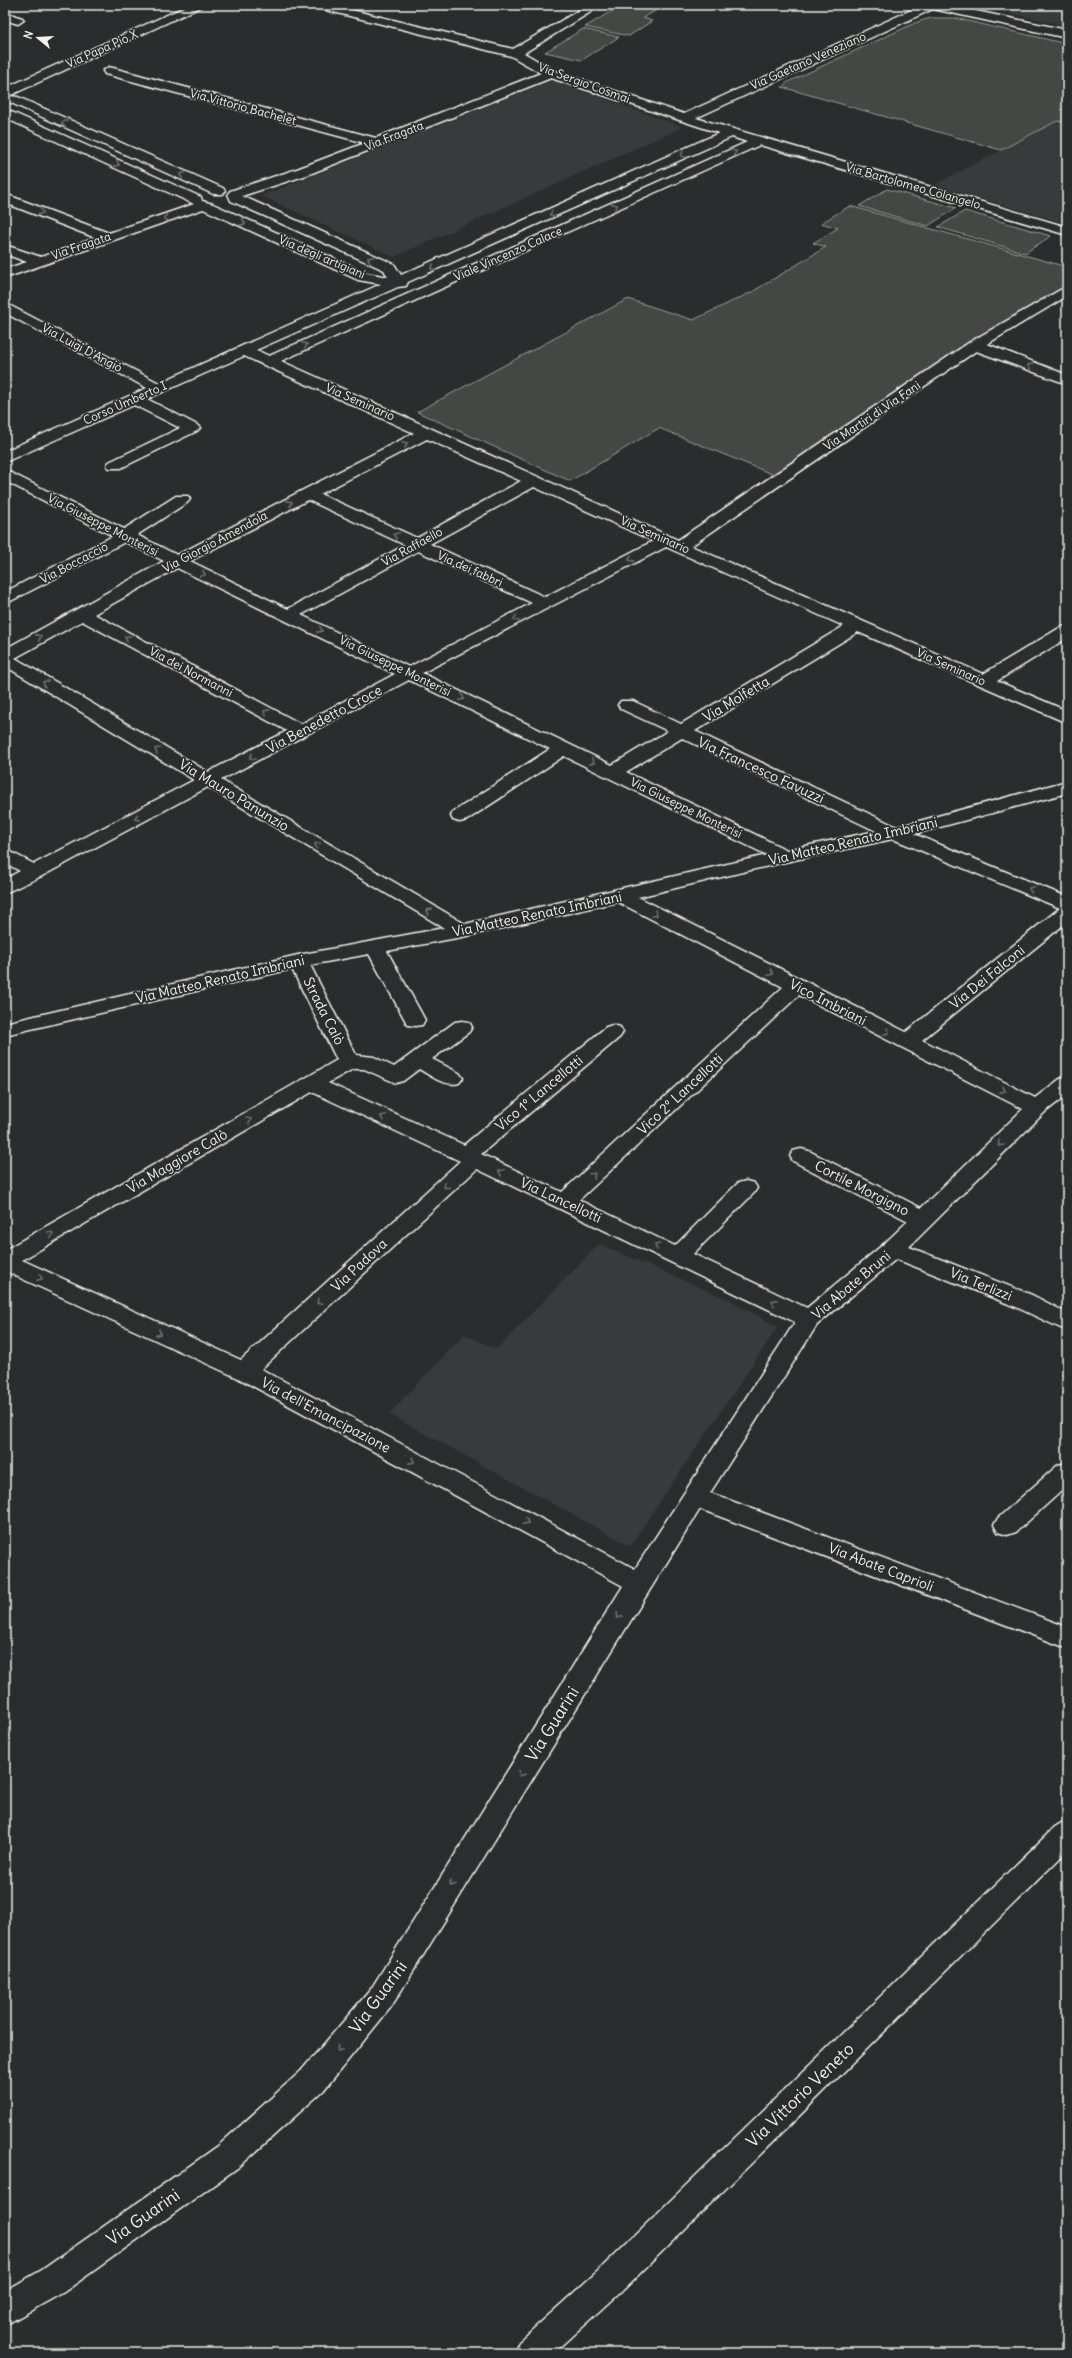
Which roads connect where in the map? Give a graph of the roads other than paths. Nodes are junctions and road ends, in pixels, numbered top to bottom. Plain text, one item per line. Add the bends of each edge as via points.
1 (199, 5) edge
2 (317, 5) edge
3 (596, 5) edge
4 (931, 5) edge
5 (5, 16) edge
6 (18, 20) dead end
7 (1067, 34) edge
8 (515, 53) junction
9 (109, 71) dead end
10 (551, 74) junction
11 (5, 93) edge
12 (5, 99) edge
13 (5, 113) edge
14 (685, 118) junction
15 (731, 133) junction
16 (759, 141) junction
17 (376, 142) junction
18 (117, 147) junction
19 (96, 154) junction
20 (218, 191) junction
21 (235, 196) junction
22 (5, 198) edge
23 (202, 204) junction
24 (570, 206) junction
25 (594, 215) junction
26 (1067, 231) edge
27 (107, 237) junction
28 (5, 249) edge
29 (39, 261) junction
30 (5, 274) edge
31 (399, 283) junction
32 (1067, 290) edge
33 (422, 292) junction
34 (5, 307) edge
35 (26, 318) junction
36 (12, 324) dead end
37 (975, 345) junction
38 (244, 350) junction
39 (270, 361) junction
40 (1067, 380) edge
41 (158, 388) junction
42 (134, 399) junction
43 (428, 432) junction
44 (5, 457) edge
45 (115, 465) dead end
46 (5, 475) edge
47 (535, 480) junction
48 (307, 494) junction
49 (182, 499) dead end
50 (125, 536) junction
51 (416, 544) junction
52 (673, 544) junction
53 (177, 561) junction
54 (5, 599) edge
55 (546, 604) junction
56 (82, 614) junction
57 (289, 615) junction
58 (858, 625) junction
59 (1067, 630) edge
60 (5, 656) edge
61 (5, 659) edge
62 (410, 673) junction
63 (984, 681) junction
64 (627, 705) dead end
65 (1067, 718) edge
66 (301, 731) junction
67 (681, 732) junction
68 (563, 748) junction
69 (613, 772) junction
70 (209, 781) junction
71 (1067, 787) edge
72 (460, 816) dead end
73 (895, 833) junction
74 (5, 855) edge
75 (785, 856) junction
76 (35, 872) junction
77 (5, 887) edge
78 (620, 896) junction
79 (1067, 904) edge
80 (1067, 912) edge
81 (462, 931) junction
82 (375, 947) junction
83 (298, 961) junction
84 (796, 986) junction
85 (415, 1020) dead end
86 (462, 1027) dead end
87 (5, 1029) edge
88 (613, 1032) dead end
89 (907, 1042) junction
90 (417, 1060) junction
91 (349, 1062) junction
92 (452, 1078) dead end
93 (312, 1084) junction
94 (1067, 1084) edge
95 (1037, 1107) junction
96 (801, 1156) dead end
97 (470, 1157) junction
98 (746, 1188) dead end
99 (564, 1202) junction
100 (923, 1219) junction
101 (893, 1249) junction
102 (678, 1256) junction
103 (5, 1261) edge
104 (809, 1319) junction
105 (1067, 1323) edge
106 (244, 1371) junction
107 (1067, 1472) edge
108 (695, 1497) junction
109 (1007, 1525) dead end
110 (640, 1583) junction
111 (1067, 1638) edge
112 (1067, 1832) edge
113 (5, 2309) edge
114 (530, 2353) edge

1 - 11 street, Via Papa Pio X
2 - 8 street, Via Sergio Cosmai
3 - 8 street
4 - 7 street
4 - 14 street, Via Gaetano Veneziano
5 - 6 street
8 - 10 street, Via Sergio Cosmai
9 - 17 street, Via Vittorio Bachelet
10 - 14 street, Via Sergio Cosmai
10 - 17 street, Via Fragata
18 -> 12 street via 14,100
13 - 19 street, Via degli artigiani
14 - 15 street, Via Sergio Cosmai
15 - 16 street, Via Sergio Cosmai
15 -> 24 street, Viale Vincenzo Calace
25 -> 16 street, Viale Vincenzo Calace
16 - 26 street, Via Bartolomeo Colangelo
17 - 21 street, Via Fragata
18 - 19 street
20 -> 18 street
19 -> 23 street, Via degli artigiani
20 - 21 street
20 - 23 street via 206,194
21 - 23 street, Via Fragata via 221,205
31 -> 21 street, Via degli artigiani via 389,267
22 -> 27 street
23 -> 27 street, Via Fragata
23 -> 31 street, Via degli artigiani via 363,277
24 - 25 street
24 -> 31 street, Viale Vincenzo Calace
25 - 33 street, Viale Vincenzo Calace
27 - 29 street, Via Fragata
28 - 29 street
29 - 30 street, Via Fragata
31 - 33 street
31 - 38 street, Viale Vincenzo Calace
32 - 37 street, Via Martiri di Via Fani
39 -> 33 street, Viale Vincenzo Calace
34 - 35 street, Via Luigi D'Angiò
35 - 36 street
35 - 41 street, Via Luigi D'Angiò
40 -> 37 street
37 - 52 street, Via Martiri di Via Fani
38 - 39 street, Via Seminario
38 - 41 street, Corso Umberto I
39 - 43 street, Via Seminario
41 - 42 street, Corso Umberto I
42 - 44 street, Corso Umberto I
42 - 45 street via 192,428
43 - 47 street, Via Seminario
48 -> 43 street, Via Giorgio Amendola
46 - 50 street, Via Giuseppe Monterisi
47 - 51 street, Via Raffaello
47 - 52 street, Via Seminario
51 -> 48 street, Via dei fabbri
53 -> 48 street, Via Giorgio Amendola
49 - 50 street, Via Boccaccio
50 - 53 street, Via Giuseppe Monterisi
50 - 54 street, Via Boccaccio
51 - 55 street, Via dei fabbri
51 - 57 street, Via Raffaello
52 -> 55 street, Via Benedetto Croce
52 - 58 street, Via Seminario
53 - 56 street, Via Giorgio Amendola
53 -> 57 street, Via Giuseppe Monterisi
55 -> 62 street, Via Benedetto Croce
60 -> 56 street, Via Giorgio Amendola
66 -> 56 street, Via dei Normanni
57 -> 62 street, Via Giuseppe Monterisi
58 - 63 street, Via Seminario
58 - 67 street, Via Molfetta
59 - 63 street
70 -> 61 street, Via Mauro Panunzio
62 - 66 street, Via Benedetto Croce
62 -> 68 street, Via Giuseppe Monterisi
63 - 65 street, Via Seminario
64 - 67 street, Via Francesco Favuzzi
66 -> 70 street, Via Benedetto Croce
67 - 69 street, Via Molfetta
67 - 73 street, Via Francesco Favuzzi
68 -> 69 street, Via Giuseppe Monterisi
68 - 72 street
69 - 75 street, Via Giuseppe Monterisi
70 -> 76 street, Via Benedetto Croce
81 -> 70 street, Via Mauro Panunzio
71 - 73 street, Via Matteo Renato Imbriani
73 - 75 street, Via Matteo Renato Imbriani
79 -> 73 street, Via Francesco Favuzzi
74 - 76 street
75 - 78 street, Via Matteo Renato Imbriani
76 - 77 street, Via Benedetto Croce
78 - 81 street, Via Matteo Renato Imbriani
78 -> 84 street, Vico Imbriani
80 - 89 street, Via Dei Falconi
81 - 82 street, Via Matteo Renato Imbriani
82 - 83 street, Via Matteo Renato Imbriani
82 - 85 street
83 - 87 street, Via Matteo Renato Imbriani
83 - 91 street, Strada Calò
84 -> 89 street, Vico Imbriani
99 -> 84 street, Vico 2º Lancellotti
86 - 90 street
88 - 97 street, Vico 1º Lancellotti
89 -> 95 street, Vico Imbriani
90 - 91 street via 396,1076 366,1062
90 - 92 street
91 - 93 street, Via Maggiore Calò
97 -> 93 street, Via Lancellotti
103 -> 93 street, Via Maggiore Calò
94 - 95 street, Via Abate Bruni
95 -> 100 street, Via Abate Bruni
96 - 100 street, Cortile Morgigno
99 -> 97 street, Via Lancellotti
97 -> 106 street, Via Padova
98 - 102 street
102 -> 99 street, Via Lancellotti
100 - 101 street, Via Abate Bruni
101 - 104 street, Via Abate Bruni
101 - 105 street, Via Terlizzi via 1024,1301
104 -> 102 street, Via Lancellotti
103 -> 106 street, Via dell'Emancipazione
104 - 108 street, Via Abate Bruni
106 -> 110 street, Via dell'Emancipazione
107 - 109 street
108 - 110 street, Via Abate Bruni
108 - 111 street, Via Abate Caprioli
110 -> 113 street, Via Guarini via 381,1998 312,2081 229,2156 53,2281
112 - 114 street, Via Vittorio Veneto via 615,2277

